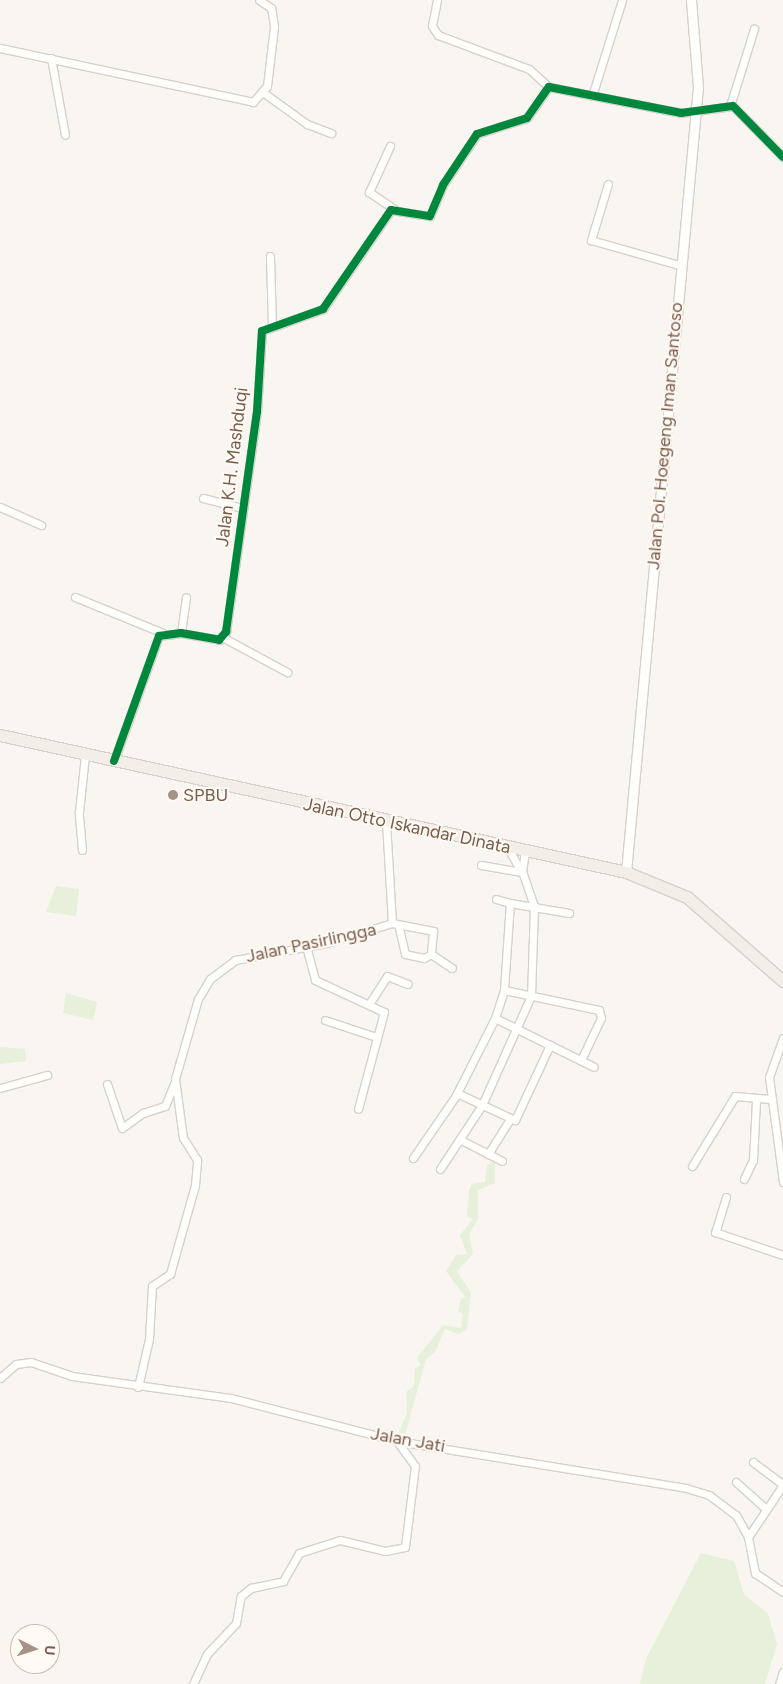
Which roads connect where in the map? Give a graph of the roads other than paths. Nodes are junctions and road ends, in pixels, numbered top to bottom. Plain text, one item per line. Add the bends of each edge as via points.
1 (259, 0) edge
2 (437, 0) edge
3 (622, 0) edge
4 (691, 0) edge
5 (754, 28) dead end
6 (0, 48) edge
7 (51, 58) junction
8 (549, 87) junction
9 (264, 93) junction
10 (592, 96) junction
11 (730, 106) junction
12 (693, 113) junction
13 (331, 133) dead end
14 (65, 135) dead end
15 (390, 146) dead end
16 (783, 157) edge
17 (608, 184) dead end
18 (394, 209) junction
19 (270, 256) dead end
20 (679, 265) junction
21 (272, 326) junction
22 (202, 498) dead end
23 (0, 507) edge
24 (242, 508) junction
25 (41, 524) dead end
26 (75, 597) dead end
27 (186, 597) dead end
28 (162, 633) junction
29 (181, 633) junction
30 (224, 638) junction
31 (287, 672) dead end
32 (0, 735) edge
33 (85, 755) junction
34 (114, 761) junction
35 (386, 822) junction
36 (508, 848) junction
37 (82, 850) dead end
38 (525, 852) junction
39 (481, 865) dead end
40 (522, 871) junction
41 (626, 872) junction
42 (496, 899) dead end
43 (510, 903) junction
44 (534, 906) junction
45 (569, 913) dead end
46 (392, 923) junction
47 (399, 927) junction
48 (306, 946) junction
49 (431, 954) junction
50 (452, 968) dead end
51 (783, 981) edge
52 (408, 984) dead end
53 (504, 990) junction
54 (530, 996) junction
55 (369, 1004) junction
56 (495, 1018) junction
57 (325, 1020) dead end
58 (518, 1030) junction
59 (376, 1037) junction
60 (783, 1038) edge
61 (550, 1044) junction
62 (581, 1060) junction
63 (594, 1067) dead end
64 (48, 1075) dead end
65 (175, 1079) junction
66 (107, 1084) dead end
67 (0, 1088) edge
68 (457, 1094) junction
69 (770, 1099) junction
70 (756, 1101) junction
71 (482, 1105) junction
72 (358, 1109) dead end
73 (510, 1118) junction
74 (461, 1140) junction
75 (488, 1154) junction
76 (414, 1158) dead end
77 (502, 1161) dead end
78 (692, 1166) dead end
79 (440, 1169) dead end
80 (744, 1179) dead end
81 (783, 1182) edge
82 (726, 1196) dead end
83 (783, 1255) edge
84 (0, 1378) edge
85 (138, 1387) junction
86 (399, 1441) junction
87 (753, 1462) dead end
88 (736, 1482) dead end
89 (783, 1485) edge
90 (766, 1508) junction
91 (748, 1537) junction
92 (783, 1592) edge
93 (783, 1672) edge
94 (193, 1684) edge
95 (779, 1684) edge

1 - 9 street via 271,8 274,26
2 - 8 street via 432,26 438,35 529,69
3 - 10 street
4 - 12 street, Jalan Pol. Hoegeng Iman Santoso via 698,54
5 - 11 street
6 - 7 street
7 - 9 street via 247,102
7 - 14 street
8 - 10 street
8 - 18 street via 527,118 477,134 443,184 430,216
9 - 13 street via 307,124
10 - 12 street
11 - 12 street
11 - 16 street
12 - 20 street, Jalan Pol. Hoegeng Iman Santoso
15 - 18 street via 369,192
17 - 20 street via 591,240
18 - 21 street via 323,309
19 - 21 street
20 - 41 street, Jalan Pol. Hoegeng Iman Santoso via 634,830
21 - 24 street, Jalan K.H. Mashduqi via 262,331 260,341 257,412
22 - 24 street
23 - 25 street
24 - 30 street, Jalan K.H. Mashduqi
26 - 28 street
27 - 29 street
28 - 29 street
28 - 34 street via 155,641
29 - 30 street
30 - 31 street
32 - 33 main road, Jalan Otto Iskandar Dinata
33 - 34 main road, Jalan Otto Iskandar Dinata
33 - 37 street via 79,812
34 - 35 main road, Jalan Otto Iskandar Dinata
35 - 36 main road, Jalan Otto Iskandar Dinata
35 - 46 street, Jalan Pasirlingga
36 - 38 main road, Jalan Otto Iskandar Dinata
36 - 40 street
38 - 40 street
38 - 41 main road, Jalan Otto Iskandar Dinata
39 - 40 street
40 - 44 street
41 - 51 main road, Jalan Otto Iskandar Dinata via 687,897
42 - 43 street
43 - 44 street
43 - 53 street
44 - 45 street
44 - 54 street
46 - 47 street
46 - 48 street, Jalan Pasirlingga
47 - 49 street via 404,954 424,958
47 - 49 street via 433,931
48 - 55 street via 315,980
48 - 65 street, Jalan Pasirlingga via 245,956 210,979 193,1013
49 - 50 street
52 - 55 street via 387,976
53 - 54 street
53 - 56 street
54 - 58 street
54 - 62 street via 599,1010 601,1018
55 - 59 street via 384,1012
56 - 58 street
56 - 68 street
57 - 59 street
58 - 61 street
58 - 71 street
59 - 72 street
60 - 69 street via 771,1067
61 - 62 street
61 - 73 street via 516,1119
62 - 63 street
64 - 67 street
65 - 66 street via 165,1106 143,1113 122,1128
65 - 85 street, Jalan Pasirlingga via 183,1138 196,1155 195,1186 170,1274 152,1286 149,1339
68 - 71 street
68 - 76 street
69 - 70 street
69 - 81 street
70 - 78 street via 735,1096
70 - 80 street via 753,1160
71 - 73 street
71 - 74 street
73 - 75 street
74 - 75 street
74 - 79 street
75 - 77 street
82 - 83 street via 715,1232
84 - 85 street, Jalan Jati via 16,1364 31,1362 72,1376
85 - 86 street, Jalan Jati via 231,1398
86 - 91 street, Jalan Jati via 686,1488 724,1503
86 - 94 street via 416,1466 404,1547 385,1551 340,1540 299,1553 283,1581 250,1588 241,1596 236,1623 207,1654
87 - 89 street
88 - 90 street
89 - 90 street
90 - 91 street
91 - 92 street, Jalan Jati via 755,1573
93 - 95 street

